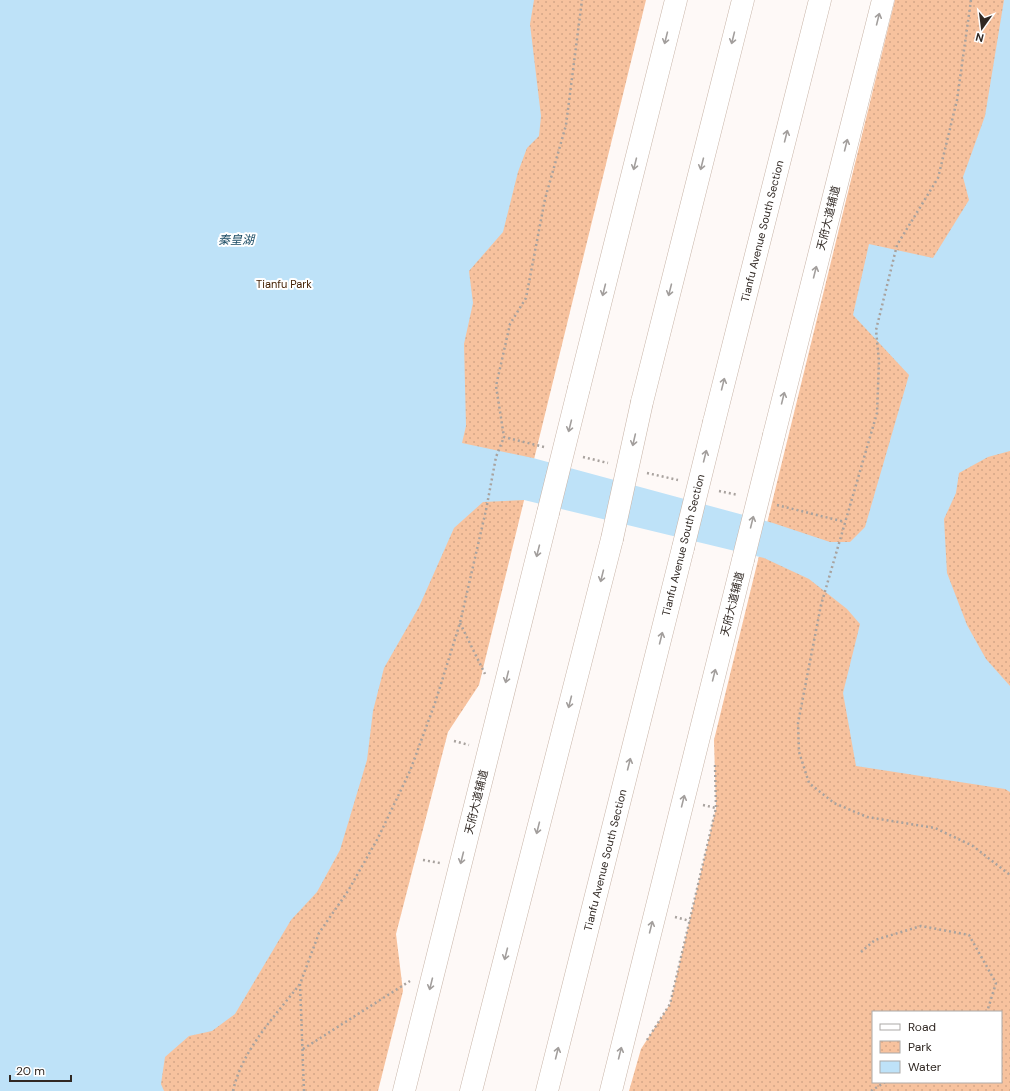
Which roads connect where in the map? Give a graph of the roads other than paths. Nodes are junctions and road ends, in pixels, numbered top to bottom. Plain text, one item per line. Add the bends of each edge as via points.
1 (676, 0) edge
2 (743, 0) edge
3 (820, 0) edge
4 (883, 0) edge
5 (404, 1091) edge
6 (471, 1091) edge
7 (547, 1091) edge
8 (610, 1091) edge

1 -> 5 main road, 天府大道辅道, bridge
2 -> 6 main road, bridge via 642,402 612,539
7 -> 3 main road, Tianfu Avenue South Section, bridge
8 -> 4 main road, 天府大道辅道, bridge

